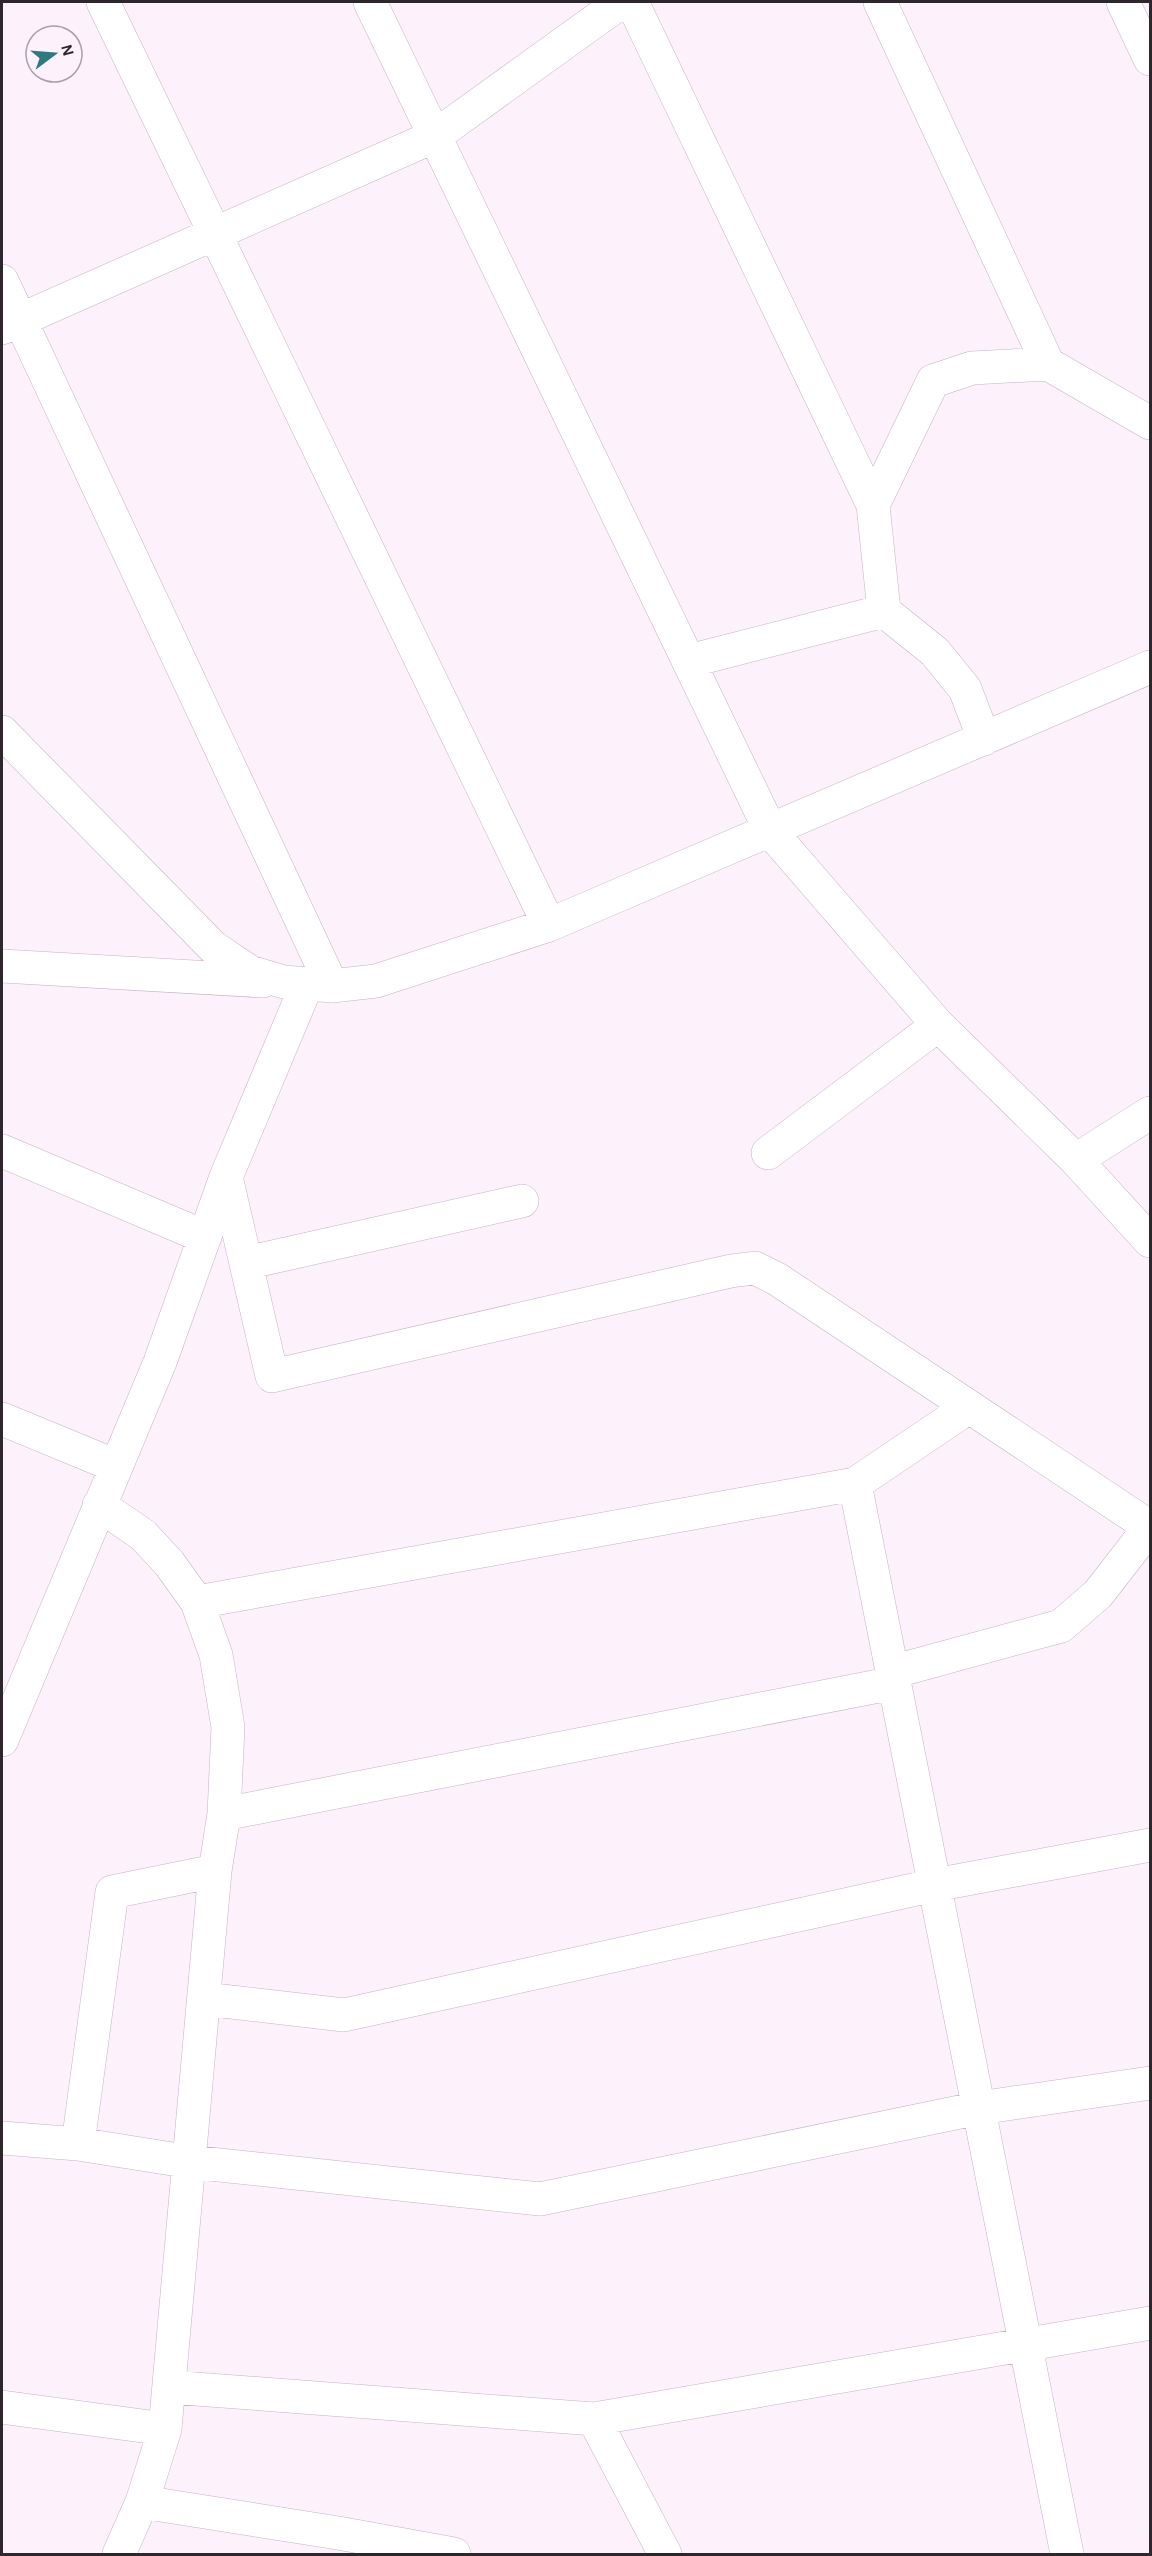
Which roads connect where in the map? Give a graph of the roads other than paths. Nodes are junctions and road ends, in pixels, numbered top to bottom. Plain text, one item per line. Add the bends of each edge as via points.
1 (103, 2) edge
2 (370, 2) edge
3 (621, 2) edge
4 (632, 2) edge
5 (880, 2) edge
6 (1123, 2) edge
7 (1150, 59) edge
8 (435, 136) junction
9 (215, 234) junction
10 (2, 281) edge
11 (11, 324) edge
12 (1048, 364) junction
13 (1150, 423) edge
14 (873, 505) junction
15 (884, 611) junction
16 (689, 661) junction
17 (1150, 667) edge
18 (2, 732) edge
19 (984, 739) junction
20 (771, 832) junction
21 (549, 925) junction
22 (2, 966) edge
23 (308, 984) junction
24 (938, 1025) junction
25 (1150, 1113) edge
26 (2, 1151) edge
27 (768, 1153) dead end
28 (1076, 1160) junction
29 (226, 1177) junction
30 (522, 1201) dead end
31 (205, 1237) junction
32 (1150, 1241) edge
33 (246, 1263) junction
34 (969, 1407) junction
35 (2, 1419) edge
36 (116, 1466) junction
37 (855, 1484) junction
38 (99, 1505) junction
39 (1150, 1527) edge
40 (197, 1602) junction
41 (893, 1677) junction
42 (11, 1689) edge
43 (2, 1740) edge
44 (224, 1814) junction
45 (1150, 1845) edge
46 (215, 1871) junction
47 (934, 1885) junction
48 (205, 1999) junction
49 (1150, 2083) edge
50 (979, 2108) junction
51 (2, 2138) edge
52 (78, 2144) junction
53 (191, 2162) junction
54 (1150, 2323) edge
55 (1025, 2344) junction
56 (169, 2387) junction
57 (2, 2406) edge
58 (594, 2419) junction
59 (165, 2429) junction
60 (142, 2502) junction
61 (119, 2554) edge
62 (454, 2554) edge
63 (665, 2554) edge
64 (1062, 2554) edge
65 (1067, 2554) edge

1 - 9 street
2 - 8 street
3 - 8 street
4 - 14 street
5 - 12 street
6 - 7 street
8 - 9 street
8 - 16 street
9 - 11 street
9 - 21 street
10 - 11 street
11 - 23 street
12 - 13 street
12 - 14 street via 972,368 933,381
14 - 15 street
15 - 16 street
15 - 19 street via 935,652 965,689
16 - 20 street
17 - 19 street
18 - 23 street via 213,947 250,972
19 - 20 street
20 - 21 street
20 - 24 street
21 - 23 street via 376,981
22 - 23 street
23 - 29 street
24 - 27 street
24 - 28 street
25 - 28 street
26 - 31 street
28 - 32 street
29 - 31 street
29 - 33 street
30 - 33 street
31 - 36 street via 160,1362
33 - 34 street via 272,1376 755,1268
34 - 37 street
34 - 39 street
35 - 36 street
36 - 38 street
37 - 40 street
37 - 41 street
38 - 40 street via 143,1535
38 - 42 street
39 - 41 street via 1098,1594 1061,1626
40 - 44 street via 216,1654 228,1727
41 - 44 street
41 - 47 street
42 - 43 street
44 - 46 street
45 - 47 street
46 - 48 street
46 - 52 street via 112,1892
47 - 48 street via 344,2015
47 - 50 street
48 - 53 street
49 - 50 street
50 - 53 street via 540,2199
50 - 55 street
51 - 52 street
52 - 53 street
53 - 56 street
54 - 55 street
55 - 58 street
55 - 65 street
56 - 58 street
56 - 59 street
57 - 59 street
58 - 63 street
59 - 60 street
60 - 61 street
60 - 62 street
64 - 65 street

